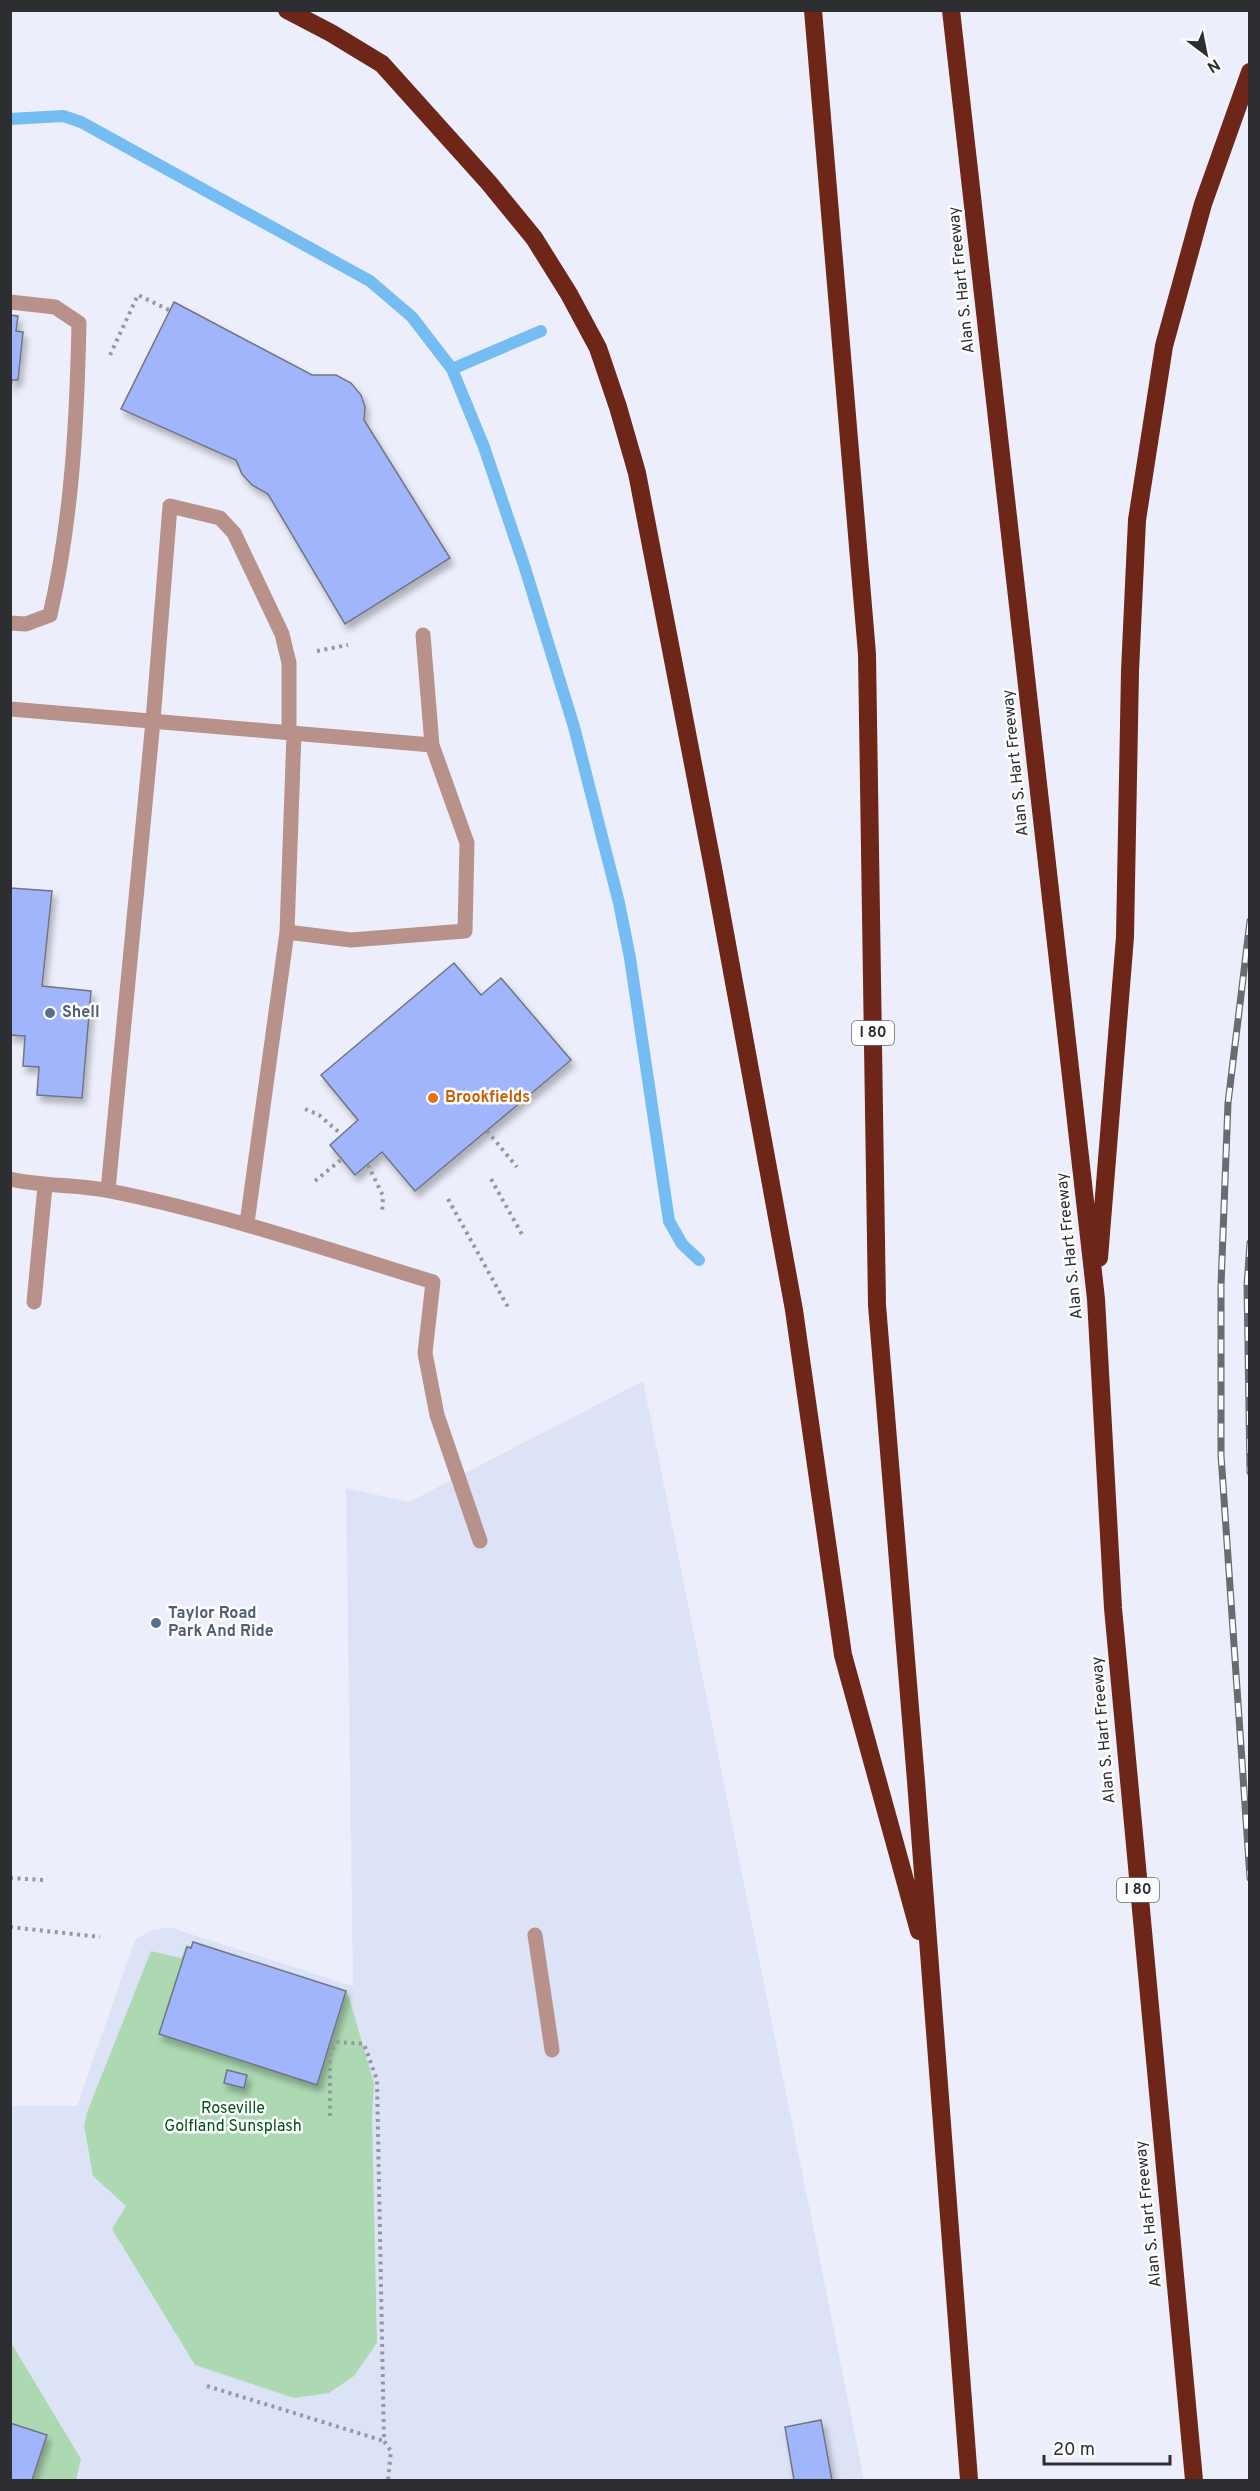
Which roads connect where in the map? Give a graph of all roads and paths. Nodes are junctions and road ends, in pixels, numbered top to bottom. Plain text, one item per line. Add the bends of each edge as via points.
1 (287, 10) edge
2 (803, 10) edge
3 (813, 10) edge
4 (951, 10) edge
5 (1250, 72) edge
6 (820, 98) junction
7 (10, 302) edge
8 (170, 310) dead end
9 (109, 364) dead end
10 (10, 623) edge
11 (423, 635) dead end
12 (10, 709) edge
13 (153, 721) junction
14 (291, 733) junction
15 (432, 745) junction
16 (287, 932) junction
17 (305, 1109) dead end
18 (487, 1131) dead end
19 (341, 1134) dead end
20 (342, 1160) dead end
21 (368, 1165) dead end
22 (518, 1167) dead end
23 (10, 1179) edge
24 (491, 1179) dead end
25 (315, 1181) dead end
26 (45, 1186) junction
27 (108, 1190) junction
28 (448, 1199) dead end
29 (382, 1214) dead end
30 (247, 1223) junction
31 (524, 1238) dead end
32 (1096, 1299) junction
33 (34, 1302) dead end
34 (509, 1309) dead end
35 (480, 1541) dead end
36 (10, 1878) edge
37 (44, 1880) dead end
38 (10, 1927) edge
39 (535, 1935) dead end
40 (100, 1937) dead end
41 (928, 1967) junction
42 (551, 2043) dead end
43 (330, 2116) dead end
44 (207, 2386) dead end
45 (384, 2441) junction
46 (388, 2481) edge
47 (969, 2481) edge
48 (1194, 2481) edge

1 - 41 highway via 382,64 489,183 534,238 569,294 597,348 618,407 637,473 794,1310 843,1655
2 - 6 highway
3 - 6 highway, I 80
4 - 32 highway, Alan S. Hart Freeway / I 80
5 - 32 highway via 1203,204 1164,345 1137,520 1125,937
6 - 41 highway, I 80 via 867,654 877,1305
7 - 10 lane via 55,307 79,323 78,392 62,563 53,605 50,615 26,624
8 - 9 path via 138,295
11 - 15 lane
12 - 13 lane
13 - 14 lane
13 - 14 lane via 170,506 220,518 234,533 282,634 289,663
13 - 27 lane
14 - 15 lane
14 - 16 lane
15 - 16 lane via 466,843 465,931 351,940
16 - 30 lane
17 - 19 path via 319,1115
18 - 22 path
20 - 25 path
21 - 29 path via 384,1196
23 - 26 lane
24 - 31 path
26 - 27 lane
26 - 33 lane
27 - 30 lane
28 - 34 path
30 - 35 lane via 433,1282 425,1353 437,1415
32 - 48 highway, Alan S. Hart Freeway / I 80 via 1113,1608
36 - 37 path
38 - 40 path
39 - 42 lane
41 - 47 highway, I 80
43 - 45 path via 330,2054 338,2042 364,2044 377,2080
44 - 45 path
45 - 46 path via 391,2451

